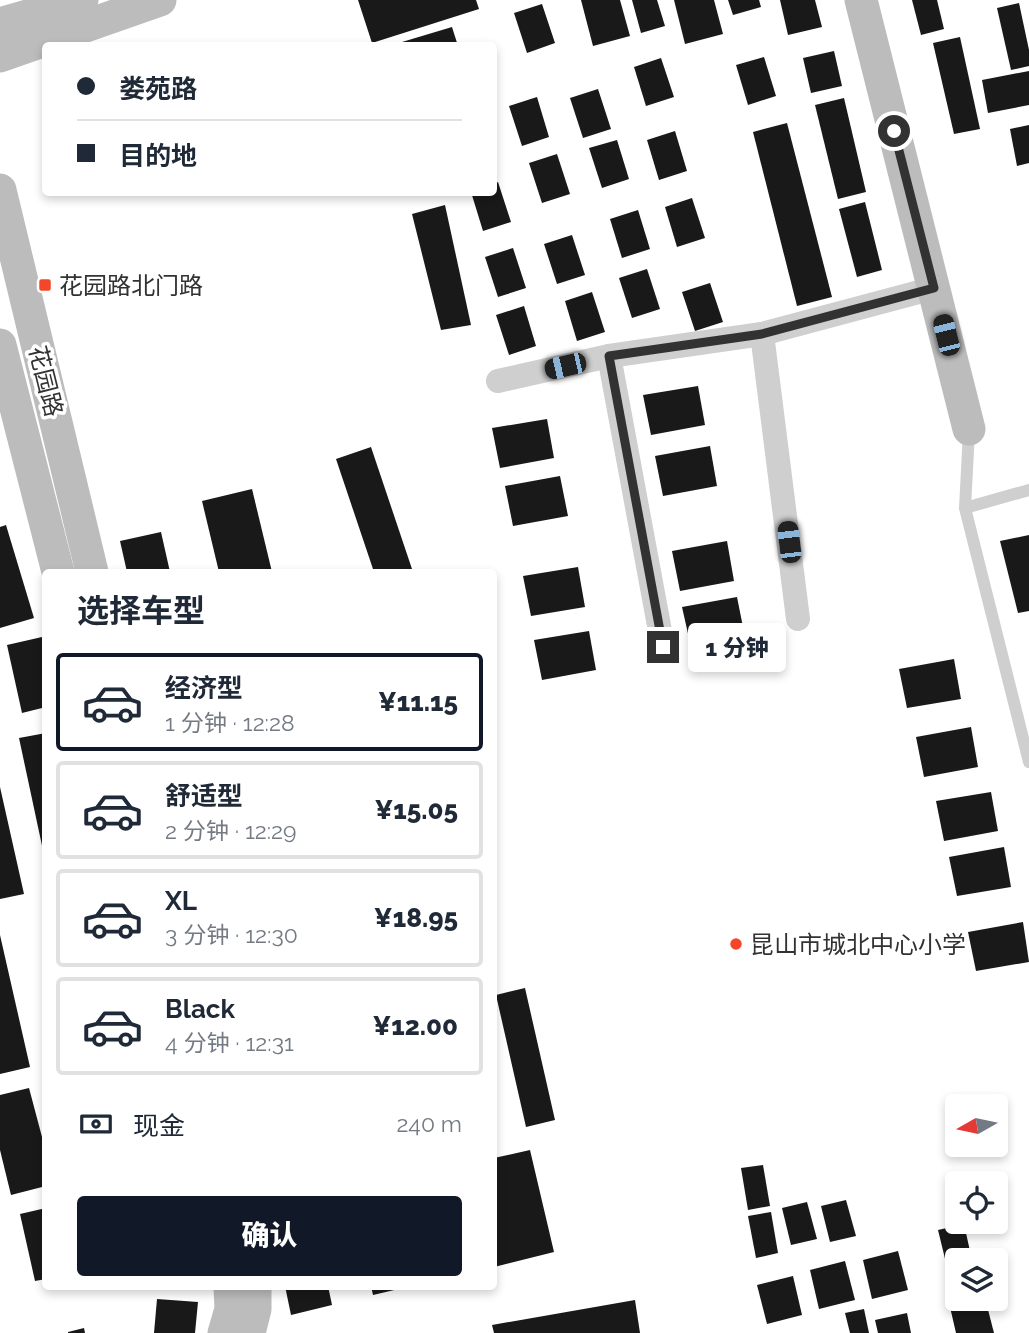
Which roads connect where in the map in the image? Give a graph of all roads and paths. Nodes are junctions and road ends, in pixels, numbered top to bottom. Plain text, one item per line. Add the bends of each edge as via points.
1 (82, 0) edge
2 (160, 0) edge
3 (861, 0) edge
4 (18, 15) edge
5 (0, 56) edge
6 (0, 190) edge
7 (934, 288) junction
8 (762, 334) junction
9 (0, 345) edge
10 (609, 356) junction
11 (498, 381) dead end
12 (969, 429) joint
13 (1029, 490) edge
14 (965, 508) junction
15 (57, 569) edge
16 (91, 569) edge
17 (799, 620) dead end
18 (663, 647) dead end
19 (1029, 762) edge
20 (230, 1290) edge
21 (255, 1290) edge
22 (224, 1333) edge
23 (249, 1333) edge

1 - 4 main road
2 - 5 main road
3 - 7 main road
6 - 16 main road, 花园路
7 - 8 street
7 - 12 main road
8 - 10 street
8 - 17 street
9 - 15 main road, 花园路
10 - 11 street
10 - 18 street
12 - 14 lane
13 - 14 lane
14 - 19 lane
20 - 22 main road via 231,1309
21 - 23 main road

